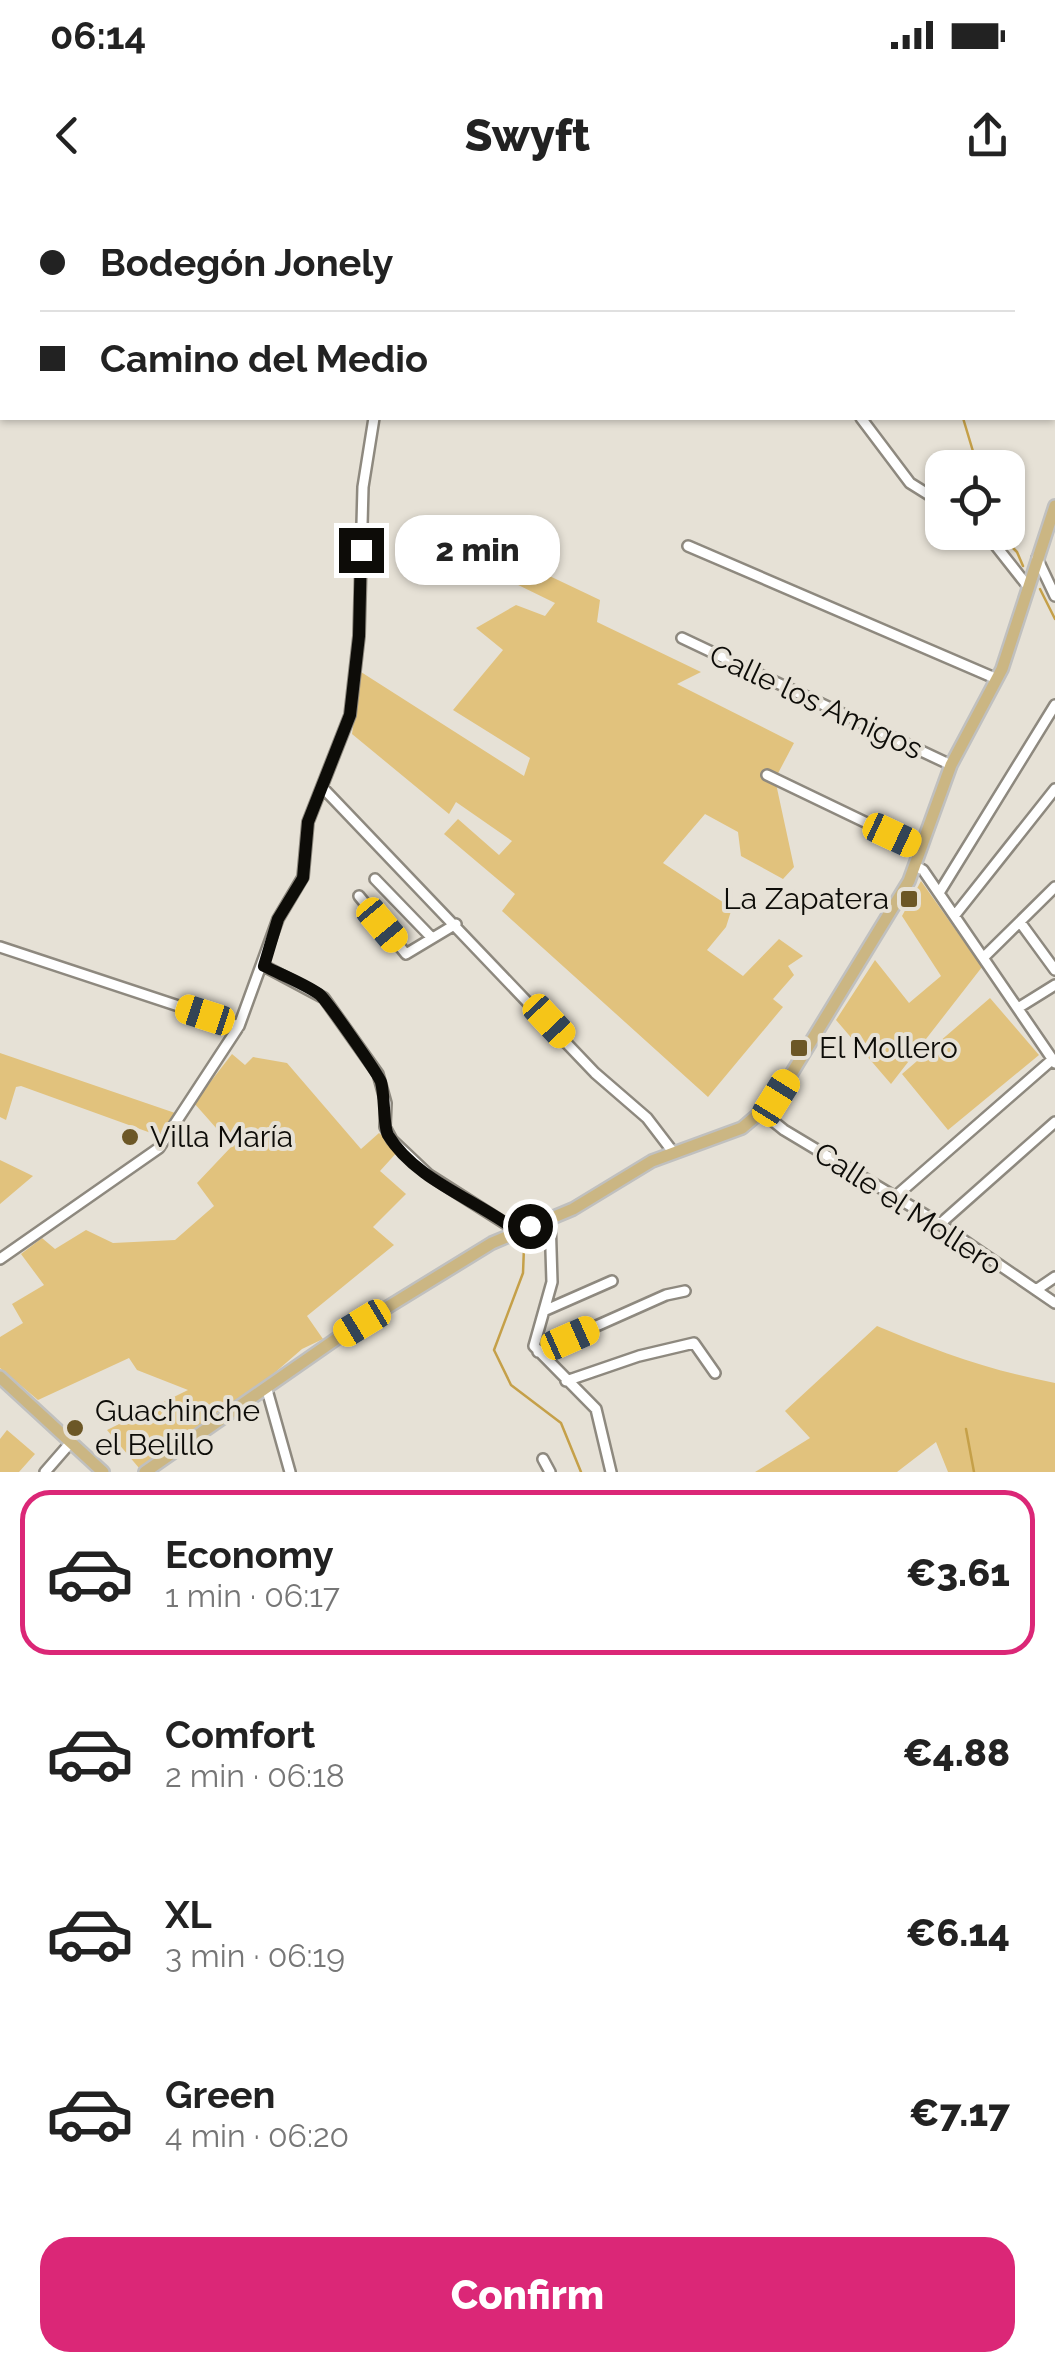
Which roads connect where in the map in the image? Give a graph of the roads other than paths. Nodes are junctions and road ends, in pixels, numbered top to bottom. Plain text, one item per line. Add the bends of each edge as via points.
1 (374, 420) edge
2 (862, 420) edge
3 (925, 496) edge
4 (1055, 506) edge
5 (688, 546) dead end
6 (999, 550) edge
7 (1036, 556) junction
8 (1026, 584) junction
9 (1055, 596) edge
10 (682, 638) dead end
11 (997, 680) junction
12 (1055, 706) edge
13 (951, 765) junction
14 (767, 775) dead end
15 (322, 787) junction
16 (1053, 798) edge
17 (920, 848) junction
18 (915, 866) junction
19 (374, 879) dead end
20 (1055, 887) edge
21 (939, 893) junction
22 (359, 896) dead end
23 (955, 915) junction
24 (1020, 922) junction
25 (456, 924) junction
26 (432, 938) junction
27 (0, 947) edge
28 (984, 958) junction
29 (1053, 963) edge
30 (264, 966) junction
31 (1055, 985) edge
32 (1018, 1008) junction
33 (239, 1026) junction
34 (1054, 1061) edge
35 (763, 1113) junction
36 (1055, 1122) edge
37 (673, 1152) junction
38 (896, 1196) junction
39 (550, 1218) junction
40 (940, 1224) junction
41 (517, 1231) junction
42 (0, 1259) edge
43 (1055, 1276) edge
44 (612, 1281) dead end
45 (1036, 1290) junction
46 (685, 1292) dead end
47 (1055, 1303) edge
48 (546, 1310) junction
49 (538, 1352) junction
50 (715, 1372) dead end
51 (0, 1376) edge
52 (566, 1381) junction
53 (267, 1390) junction
54 (72, 1441) junction
55 (543, 1459) dead end
56 (286, 1470) edge
57 (49, 1471) edge
58 (104, 1472) edge
59 (145, 1472) edge
60 (550, 1472) edge
61 (611, 1472) edge

1 - 15 street via 363,487 355,688
2 - 3 street
4 - 7 main road
5 - 11 street
6 - 8 street
7 - 8 main road
7 - 9 street
8 - 11 main road
10 - 13 street, Calle los Amigos
11 - 13 main road
12 - 21 street
13 - 17 main road
14 - 17 street
15 - 25 street
15 - 30 street via 306,832 303,878 278,919
16 - 23 street
17 - 18 main road
18 - 21 street
18 - 35 main road via 898,904
19 - 26 street
20 - 24 street
21 - 23 street
22 - 26 street via 406,954
23 - 28 street
24 - 28 street
24 - 29 street
25 - 26 street
25 - 37 street
27 - 33 street
28 - 32 street
30 - 33 street
30 - 41 street via 324,998 378,1074 392,1140 430,1174
31 - 32 street
32 - 34 street
33 - 42 street via 159,1148
34 - 38 street
35 - 37 main road via 727,1136
35 - 38 street, Calle el Mollero
36 - 40 street
37 - 39 main road
38 - 40 street, Calle el Mollero
39 - 41 main road
39 - 48 street via 553,1276
40 - 45 street, Calle el Mollero
41 - 53 main road via 338,1337
43 - 45 street
44 - 48 street
45 - 47 street, Calle el Mollero
46 - 49 street
48 - 49 street via 535,1338
49 - 52 street
50 - 52 street via 694,1343
51 - 54 main road
52 - 61 street via 596,1409
53 - 56 street
53 - 59 main road
54 - 57 street
54 - 58 main road
55 - 60 street

